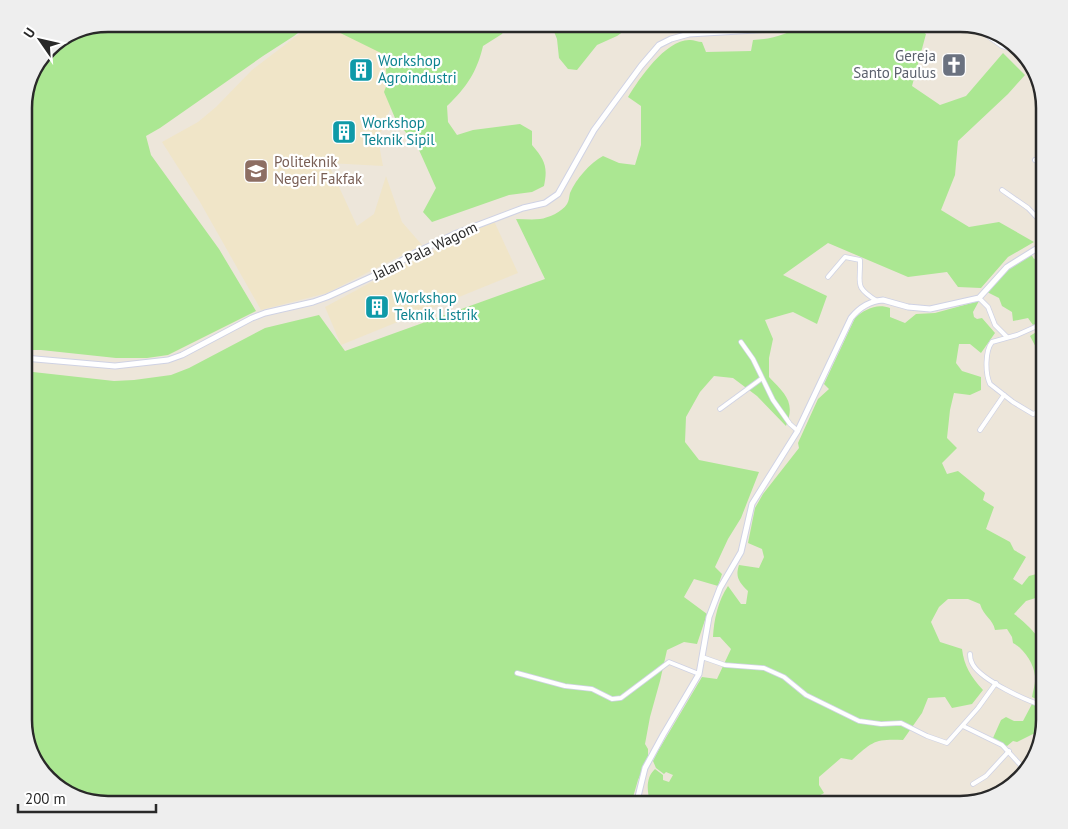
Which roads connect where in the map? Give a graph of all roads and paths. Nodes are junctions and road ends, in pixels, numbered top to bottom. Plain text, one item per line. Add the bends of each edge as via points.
1 (723, 32) edge
2 (1002, 190) dead end
3 (1036, 216) edge
4 (1036, 249) edge
5 (828, 277) dead end
6 (978, 298) junction
7 (877, 301) junction
8 (1036, 326) edge
9 (1007, 337) junction
10 (740, 342) dead end
11 (33, 359) edge
12 (761, 379) junction
13 (1004, 395) junction
14 (720, 409) dead end
15 (1036, 413) edge
16 (980, 430) dead end
17 (798, 431) junction
18 (970, 654) dead end
19 (702, 657) junction
20 (517, 673) dead end
21 (699, 674) junction
22 (996, 683) junction
23 (1036, 703) edge
24 (963, 726) junction
25 (1009, 751) junction
26 (1021, 765) edge
27 (973, 784) dead end
28 (638, 796) edge

1 - 11 main road, Jalan Pala Wagom via 689,34 659,45 594,130 558,194 546,202 457,233 326,297 252,318 168,360 115,366
2 - 3 street
4 - 6 main road via 1007,266
5 - 7 street via 845,257 860,260 861,290
6 - 7 main road via 930,309
6 - 9 street via 988,307 994,325
7 - 17 main road via 864,306 851,318
8 - 9 street
9 - 13 street via 992,342 988,351 988,382
10 - 12 street
12 - 14 street
12 - 17 street via 772,400
13 - 15 street
13 - 16 street
17 - 19 main road via 752,504 741,552 720,588 709,617
18 - 22 street via 977,670
19 - 21 main road
19 - 24 street via 725,665 764,668 784,677 806,695 858,721 901,723 947,743
20 - 21 street via 565,686 592,689 612,698 621,698 669,662
21 - 28 main road via 650,759
22 - 23 street
22 - 24 street
24 - 25 street
25 - 26 street
25 - 27 street via 986,776

